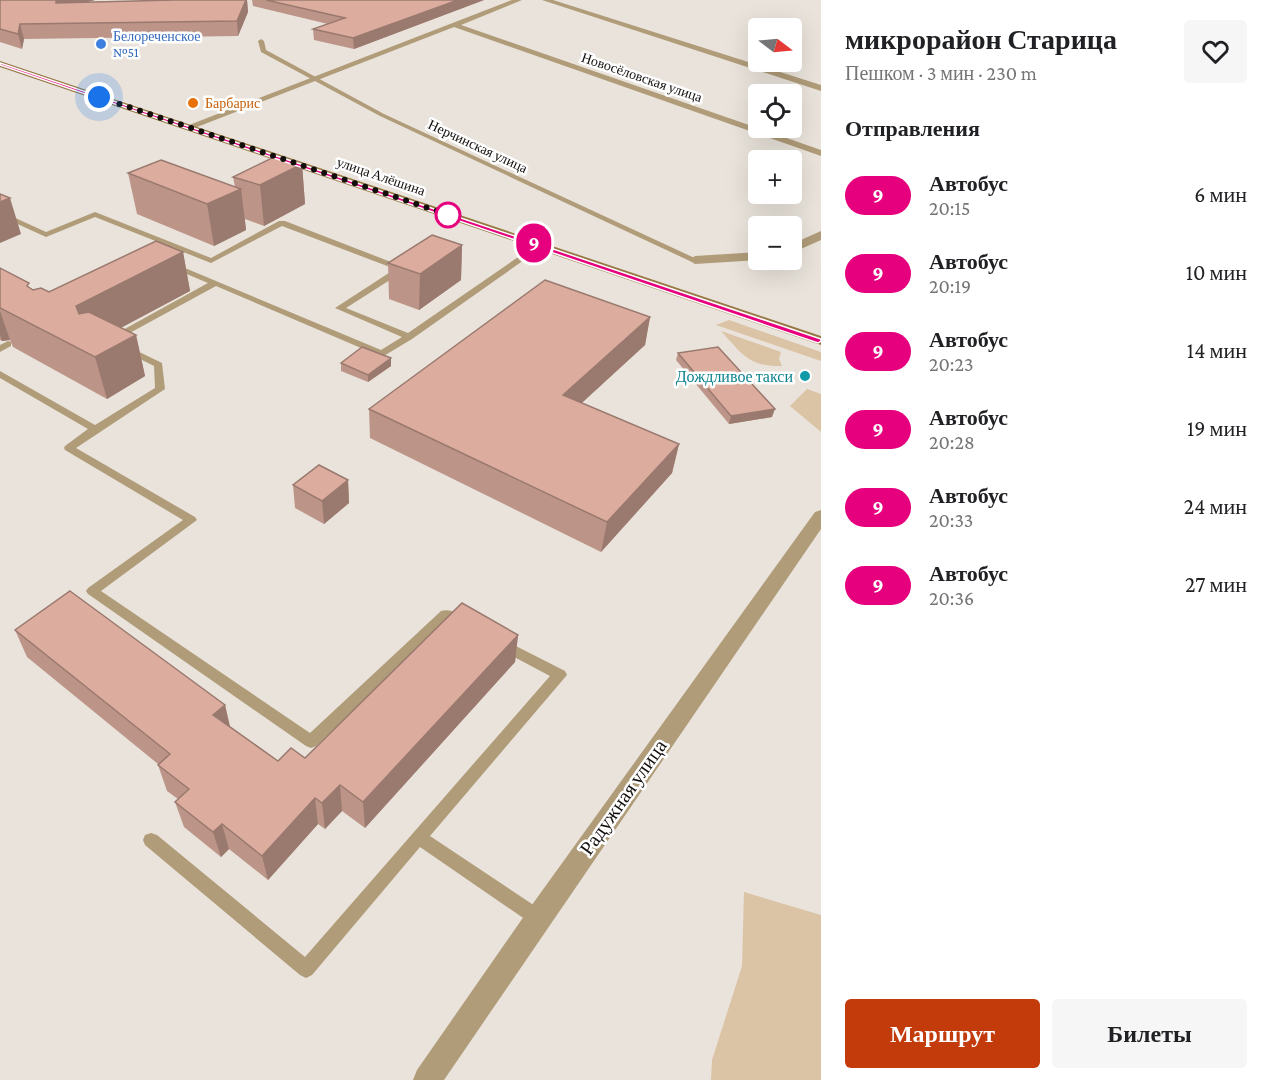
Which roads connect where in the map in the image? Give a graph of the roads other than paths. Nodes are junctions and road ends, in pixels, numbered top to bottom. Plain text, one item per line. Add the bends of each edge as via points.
1 (518, 0) edge
2 (546, 0) edge
3 (455, 25) junction
4 (261, 41) dead end
5 (0, 64) edge
6 (316, 79) junction
7 (821, 88) edge
8 (189, 127) junction
9 (821, 153) edge
10 (0, 213) edge
11 (821, 235) edge
12 (802, 244) edge
13 (540, 246) junction
14 (748, 257) edge
15 (695, 260) joint
16 (159, 268) edge
17 (215, 284) junction
18 (409, 337) junction
19 (821, 341) edge
20 (0, 374) edge
21 (95, 429) junction
22 (821, 516) edge
23 (419, 837) junction
24 (152, 840) dead end
25 (537, 918) junction
26 (427, 1080) edge

1 - 3 street
2 - 7 street
3 - 6 street
3 - 9 street, Новосёловская улица
4 - 6 lane, Нерчинская улица via 263,51
5 - 8 street, улица Алёшина
6 - 8 street
6 - 15 lane, Нерчинская улица via 382,115
8 - 13 street, улица Алёшина
10 - 18 lane via 46,235 95,214 211,261 282,224 401,269 339,308
11 - 12 street
13 - 18 lane
13 - 19 street, улица Алёшина
14 - 15 street
16 - 17 lane via 169,263
17 - 18 lane via 382,354
17 - 21 lane via 107,343 159,364 160,389
20 - 21 lane
21 - 23 lane via 69,448 191,520 88,594 311,742 446,614 560,675
22 - 25 street, Радужная улица
23 - 24 lane via 306,969
23 - 25 lane
25 - 26 street, Радужная улица

